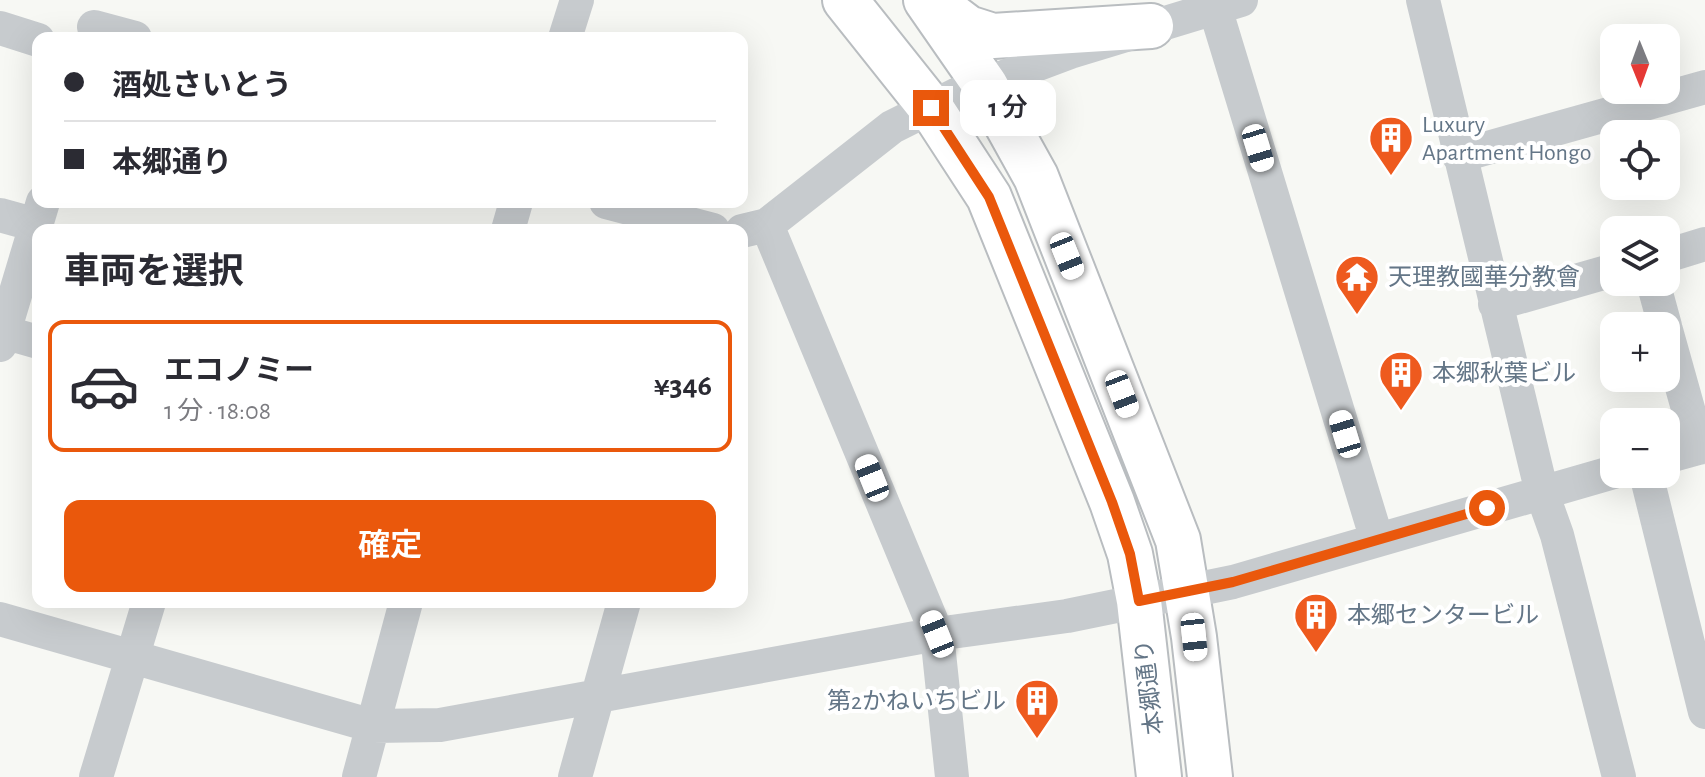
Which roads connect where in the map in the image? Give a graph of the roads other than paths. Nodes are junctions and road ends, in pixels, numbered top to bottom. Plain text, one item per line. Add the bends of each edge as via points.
1 (577, 0) edge
2 (845, 0) edge
3 (929, 0) edge
4 (1423, 0) edge
5 (1228, 4) edge
6 (96, 22) edge
7 (1151, 26) junction
8 (0, 28) edge
9 (120, 32) edge
10 (567, 32) edge
11 (32, 38) edge
12 (985, 85) junction
13 (1705, 87) edge
14 (931, 108) junction
15 (1459, 156) junction
16 (629, 208) edge
17 (39, 214) edge
18 (0, 215) edge
19 (690, 224) edge
20 (755, 228) edge
21 (32, 236) edge
22 (1705, 244) edge
23 (1680, 252) edge
24 (1600, 274) edge
25 (1495, 304) junction
26 (1, 336) edge
27 (32, 341) edge
28 (1680, 374) edge
29 (1702, 447) edge
30 (1680, 453) edge
31 (1600, 476) edge
32 (1649, 488) edge
33 (1542, 493) junction
34 (1377, 540) junction
35 (1187, 591) junction
36 (1139, 601) junction
37 (147, 608) edge
38 (404, 608) edge
39 (622, 608) edge
40 (0, 619) edge
41 (937, 634) junction
42 (133, 658) junction
43 (596, 696) junction
44 (1705, 712) edge
45 (373, 726) junction
46 (96, 777) edge
47 (359, 777) edge
48 (575, 777) edge
49 (952, 777) edge
50 (1159, 777) edge
51 (1210, 777) edge
52 (1619, 777) edge

1 - 10 street
2 - 14 highway, 本郷通り
3 - 7 highway via 968,28 993,36
3 - 12 highway, 本郷通り
4 - 15 street
5 - 7 street
5 - 34 street
6 - 9 street
7 - 12 street
8 - 11 street
12 - 14 street
12 - 35 highway, 本郷通り via 1036,177 1178,540
13 - 15 street
14 - 20 street via 892,127
14 - 36 highway, 本郷通り via 989,197 1112,502
15 - 25 street
16 - 19 street
17 - 18 street
20 - 41 street
21 - 26 street
22 - 23 street
24 - 25 street
25 - 33 street
26 - 27 street
28 - 29 street
29 - 30 street
31 - 33 street
32 - 44 street
33 - 34 street
33 - 52 street
34 - 35 street
35 - 36 street
35 - 51 highway, 本郷通り
36 - 41 street
36 - 50 highway, 本郷通り
37 - 42 street
38 - 45 street
39 - 43 street
40 - 42 street
41 - 43 street
41 - 49 street
42 - 45 street
42 - 46 street
43 - 45 street via 440,725
43 - 48 street
45 - 47 street

